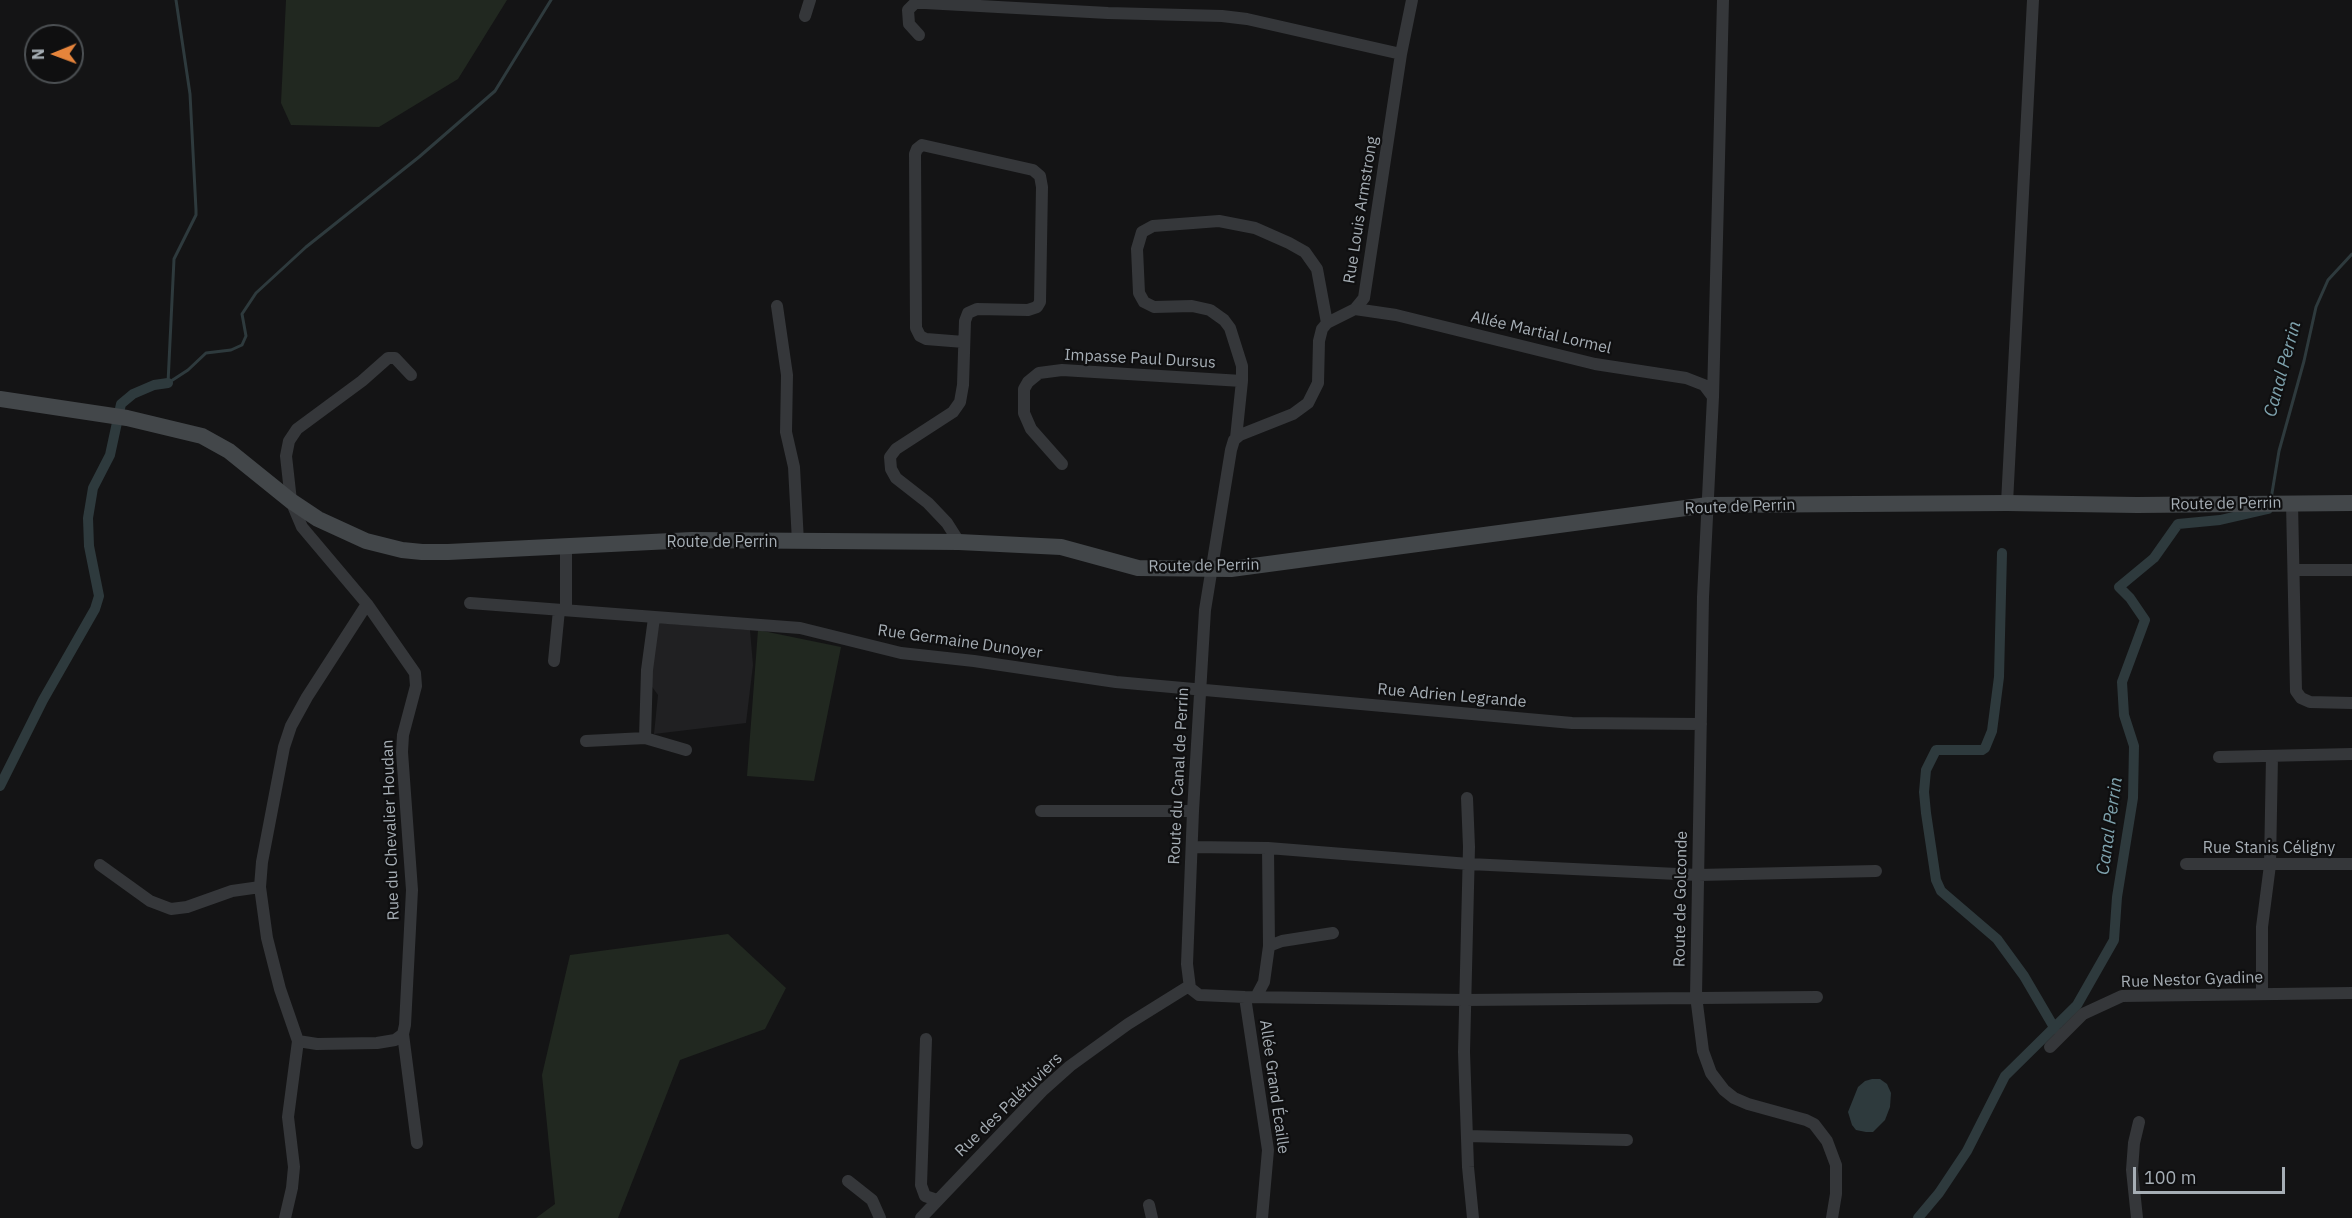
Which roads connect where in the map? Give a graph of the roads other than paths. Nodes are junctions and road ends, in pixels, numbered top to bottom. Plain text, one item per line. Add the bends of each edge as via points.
1 (810, 0) edge
2 (1412, 0) edge
3 (1723, 0) edge
4 (2034, 0) edge
5 (805, 16) dead end
6 (918, 34) dead end
7 (1401, 54) junction
8 (777, 306) dead end
9 (1355, 309) junction
10 (1327, 323) junction
11 (964, 342) junction
12 (411, 375) dead end
13 (1242, 381) junction
14 (1713, 397) junction
15 (0, 399) edge
16 (1236, 438) junction
17 (1062, 464) dead end
18 (291, 501) junction
19 (2007, 503) junction
20 (2285, 503) junction
21 (2352, 503) edge
22 (1708, 505) junction
23 (798, 542) junction
24 (959, 542) junction
25 (566, 545) junction
26 (1213, 570) junction
27 (2294, 570) junction
28 (2352, 570) edge
29 (470, 603) dead end
30 (367, 604) junction
31 (562, 610) junction
32 (654, 618) junction
33 (554, 661) dead end
34 (1200, 689) junction
35 (2352, 702) edge
36 (1701, 724) junction
37 (645, 738) junction
38 (586, 741) dead end
39 (686, 750) dead end
40 (2352, 754) edge
41 (2272, 756) junction
42 (2219, 757) dead end
43 (1467, 798) dead end
44 (1041, 811) dead end
45 (1193, 811) junction
46 (1192, 847) junction
47 (1268, 848) junction
48 (1469, 864) junction
49 (2186, 864) dead end
50 (2352, 864) edge
51 (100, 865) dead end
52 (2270, 865) junction
53 (1876, 872) dead end
54 (1698, 875) junction
55 (260, 886) junction
56 (1333, 933) dead end
57 (1269, 946) junction
58 (1189, 986) junction
59 (2352, 993) edge
60 (2262, 994) junction
61 (1696, 996) junction
62 (1250, 997) junction
63 (1817, 997) dead end
64 (1464, 1000) junction
65 (403, 1034) junction
66 (926, 1039) dead end
67 (298, 1041) junction
68 (2050, 1047) dead end
69 (2139, 1122) dead end
70 (1467, 1136) junction
71 (1626, 1140) dead end
72 (417, 1143) dead end
73 (848, 1181) dead end
74 (936, 1200) junction
75 (1149, 1205) dead end
76 (285, 1218) edge
77 (880, 1218) edge
78 (921, 1218) edge
79 (1152, 1218) edge
80 (1262, 1218) edge
81 (1473, 1218) edge
82 (1832, 1218) edge
83 (2137, 1218) edge

1 - 5 street
2 - 7 street, Rue Louis Armstrong
3 - 14 street, Route de Golconde
4 - 19 street
6 - 7 street via 909,24 908,10 915,3 925,3 1222,16
7 - 9 street, Rue Louis Armstrong via 1365,292
8 - 23 street via 787,375 786,432 794,467
9 - 10 street, Rue Louis Armstrong
9 - 14 street, Allée Martial Lormel via 1396,315 1595,364 1686,378 1704,385
10 - 13 street via 1314,262 1289,243 1255,228 1219,221 1144,230 1137,243 1141,298 1150,306 1192,306 1217,314 1235,339
10 - 16 street via 1320,336 1318,382 1308,403 1293,414
11 - 11 street via 965,321 970,311 1028,310 1040,302 1041,179 1028,168 922,146 915,154 916,328 926,339
11 - 24 street via 960,402 953,412 896,449 890,461 896,478 928,503
12 - 18 street, Rue du Chevalier Houdan via 395,358 388,358 297,429 286,456
13 - 16 street
13 - 17 street, Impasse Paul Dursus via 1062,370 1038,372 1024,389 1024,413 1031,429
14 - 22 street, Route de Golconde
15 - 18 main road, Route de Perrin via 188,431 215,442
16 - 26 street
18 - 25 main road, Route de Perrin via 332,526 402,550 448,552
18 - 30 street, Rue du Chevalier Houdan via 302,527
19 - 20 main road, Route de Perrin
19 - 22 main road, Route de Perrin
20 - 21 main road, Route de Perrin
20 - 27 street
22 - 26 main road, Route de Perrin
22 - 36 street, Route de Golconde
23 - 24 main road, Route de Perrin
23 - 25 main road, Route de Perrin via 692,540
24 - 26 main road, Route de Perrin via 1061,547 1138,568
25 - 31 street
26 - 34 street, Route du Canal de Perrin via 1205,610
27 - 28 street
27 - 35 street via 2298,694 2317,704
29 - 31 street, Rue Germaine Dunoyer
30 - 55 street via 291,726
30 - 65 street, Rue du Chevalier Houdan via 416,677 402,743 412,890
31 - 32 street, Rue Germaine Dunoyer
31 - 33 street
32 - 34 street, Rue Germaine Dunoyer via 800,628 901,652 1116,682
32 - 37 street via 646,670
34 - 36 street, Rue Adrien Legrande via 1572,723
34 - 45 street, Route du Canal de Perrin
36 - 54 street, Route de Golconde
37 - 38 street
37 - 39 street
40 - 41 street
41 - 42 street
41 - 52 street
43 - 48 street
44 - 45 street
45 - 46 street, Route du Canal de Perrin
46 - 47 street
46 - 58 street, Route du Canal de Perrin
47 - 48 street
47 - 57 street
48 - 54 street
48 - 64 street
49 - 52 street, Rue Stanis Céligny
50 - 52 street, Rue Stanis Céligny
51 - 55 street via 150,901 171,909 187,908 232,891
52 - 60 street via 2262,927
53 - 54 street
54 - 61 street, Route de Golconde
55 - 67 street via 274,966
56 - 57 street
57 - 62 street via 1264,982
58 - 62 street via 1199,995
58 - 74 street, Rue des Palétuviers via 1070,1066
59 - 60 street, Rue Nestor Gyadine
60 - 68 street, Rue Nestor Gyadine via 2122,996 2083,1014
61 - 63 street
61 - 64 street
61 - 82 street, Route de Golconde via 1703,1051 1711,1073 1724,1090 1748,1104 1806,1120 1827,1141 1836,1165
62 - 64 street
62 - 80 street, Allée Grand Écaille via 1268,1150
64 - 70 street
65 - 67 street via 395,1040 377,1043
65 - 72 street, Rue du Chevalier Houdan
66 - 74 street via 921,1185 925,1196
67 - 76 street via 288,1117 294,1167
69 - 83 street via 2132,1170
70 - 71 street
70 - 81 street
73 - 77 street via 872,1200
74 - 78 street, Rue des Palétuviers
75 - 79 street

